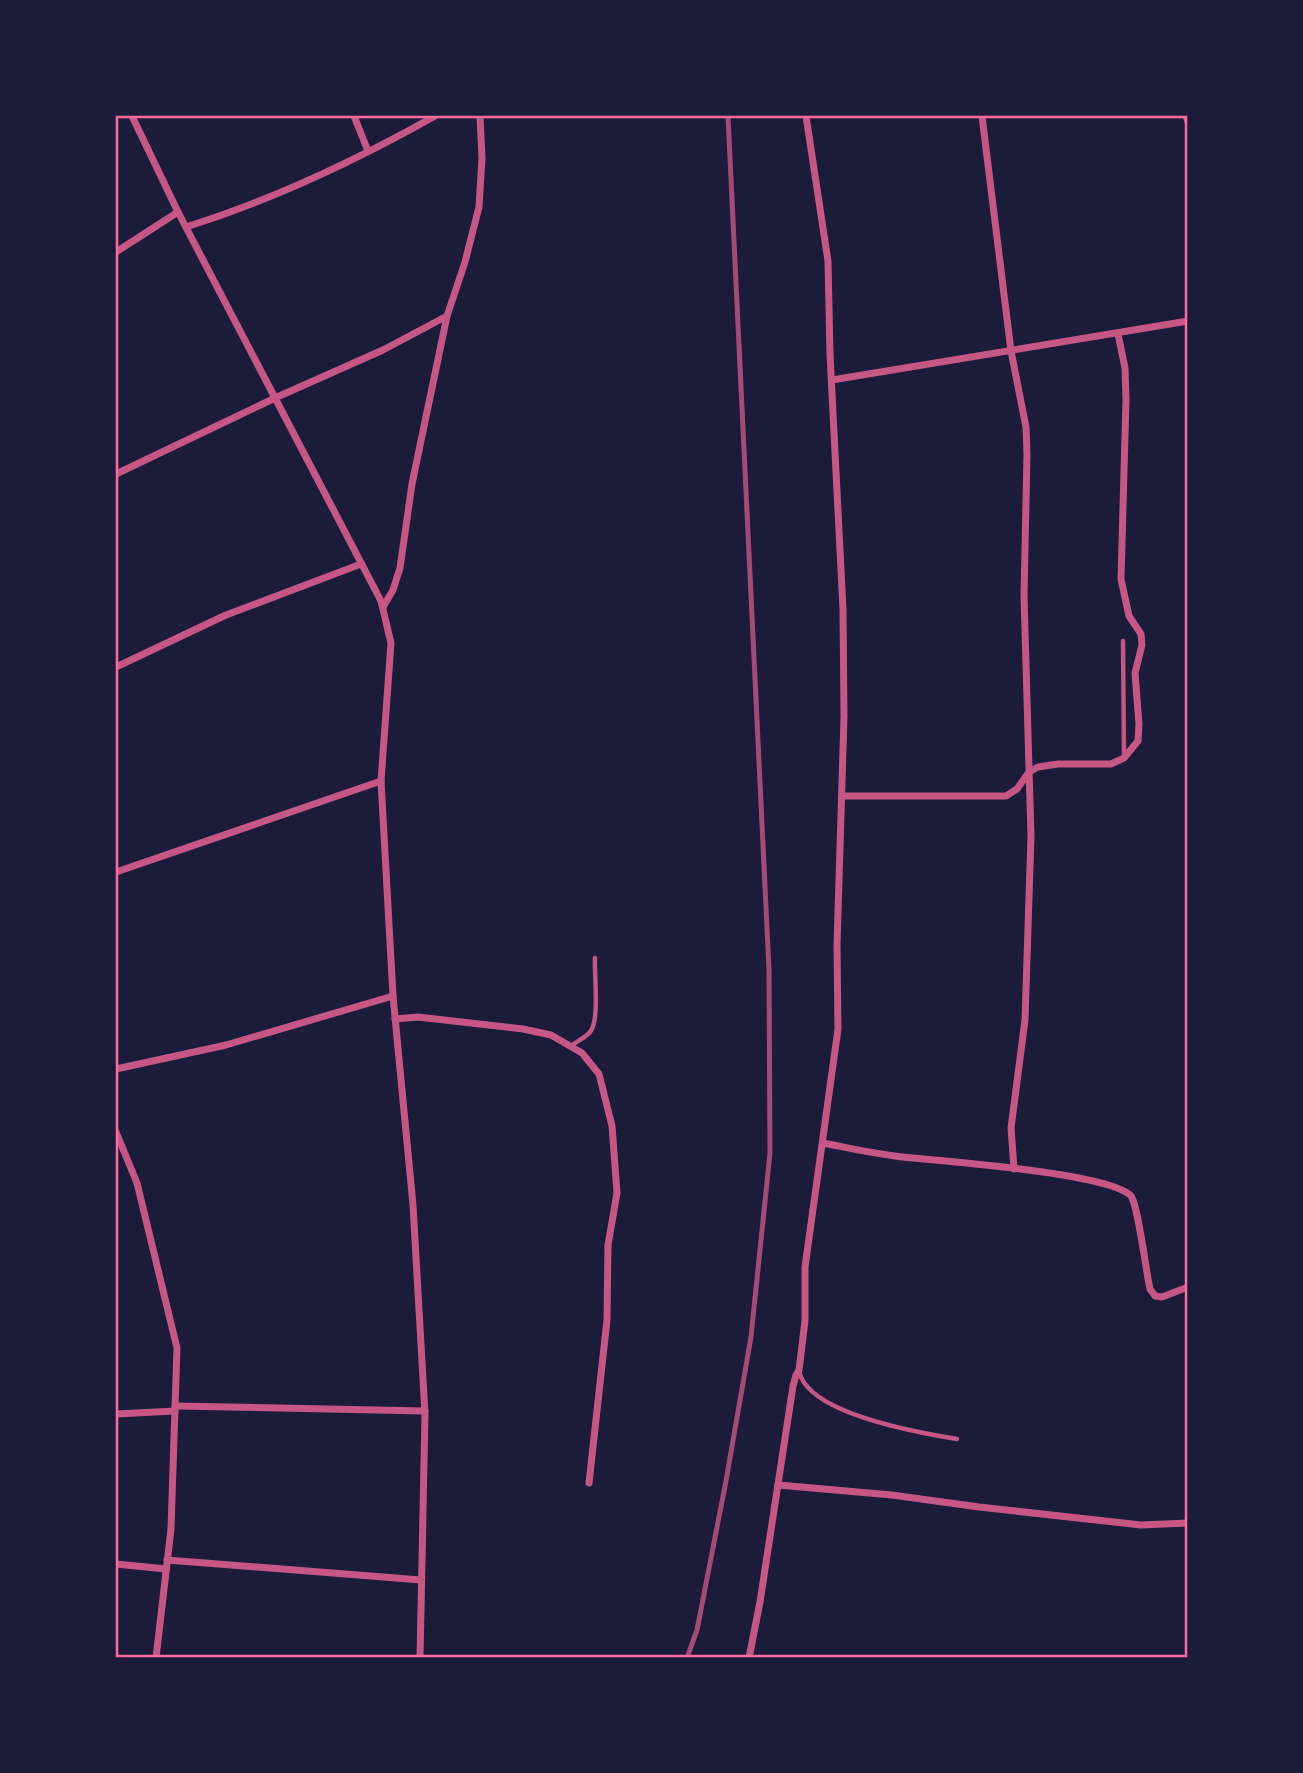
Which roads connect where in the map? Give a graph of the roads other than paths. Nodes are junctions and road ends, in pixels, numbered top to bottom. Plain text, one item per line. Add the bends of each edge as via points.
1 (132, 116) edge
2 (354, 116) edge
3 (435, 116) edge
4 (480, 116) edge
5 (806, 116) edge
6 (982, 116) edge
7 (1186, 116) edge
8 (1188, 122) edge
9 (368, 151) junction
10 (178, 212) junction
11 (186, 227) junction
12 (116, 252) edge
13 (447, 316) junction
14 (1188, 321) edge
15 (1118, 334) junction
16 (1011, 351) junction
17 (832, 380) junction
18 (275, 398) junction
19 (116, 474) edge
20 (361, 564) junction
21 (383, 607) junction
22 (1123, 641) dead end
23 (116, 667) edge
24 (1124, 758) junction
25 (1028, 772) junction
26 (381, 781) junction
27 (842, 796) junction
28 (116, 872) edge
29 (595, 958) dead end
30 (393, 996) junction
31 (396, 1019) junction
32 (571, 1046) junction
33 (116, 1069) edge
34 (116, 1132) edge
35 (823, 1143) junction
36 (1014, 1169) junction
37 (1188, 1287) edge
38 (799, 1370) junction
39 (175, 1409) junction
40 (425, 1411) junction
41 (116, 1414) edge
42 (957, 1439) dead end
43 (589, 1483) dead end
44 (778, 1485) junction
45 (1188, 1523) edge
46 (116, 1564) edge
47 (167, 1565) junction
48 (421, 1580) junction
49 (156, 1657) edge
50 (420, 1657) edge
51 (749, 1657) edge

1 - 10 street
2 - 9 street
3 - 9 street
4 - 13 street via 479,207
5 - 17 street via 828,261
6 - 16 street
7 - 8 street
9 - 11 street via 228,214
10 - 11 street
10 - 12 street
11 - 18 street
13 - 18 street
13 - 21 street via 414,473 400,568
14 - 15 street
15 - 16 street
15 - 24 street via 1126,400 1121,579 1129,617 1141,634 1142,645 1135,673 1138,741
16 - 17 street
16 - 25 street via 1026,427
17 - 27 street via 843,609
18 - 19 street
18 - 20 street
20 - 21 street
20 - 23 street via 226,615
21 - 26 street via 391,643
22 - 24 lane
24 - 25 street via 1111,764 1049,765
25 - 27 street via 1006,796
25 - 36 street via 1031,836 1025,1020 1011,1128
26 - 28 street
26 - 30 street
27 - 35 street via 838,1028
29 - 32 lane via 594,1025
30 - 31 street
30 - 33 street via 226,1045
31 - 32 street via 418,1017 523,1029 551,1035
31 - 40 street
32 - 43 street via 594,1065 603,1084 612,1126 617,1193 608,1245 607,1320
34 - 39 street via 137,1183 177,1348
35 - 36 street
35 - 38 street via 805,1267
36 - 37 street via 1092,1180 1121,1189 1131,1196 1138,1212 1150,1289 1162,1297
38 - 42 lane via 809,1388 827,1402 871,1419
38 - 44 street
39 - 40 street
39 - 41 street
39 - 47 street
40 - 48 street
44 - 45 street via 1140,1525
44 - 51 street
46 - 47 street
47 - 48 street
47 - 49 street
48 - 50 street

